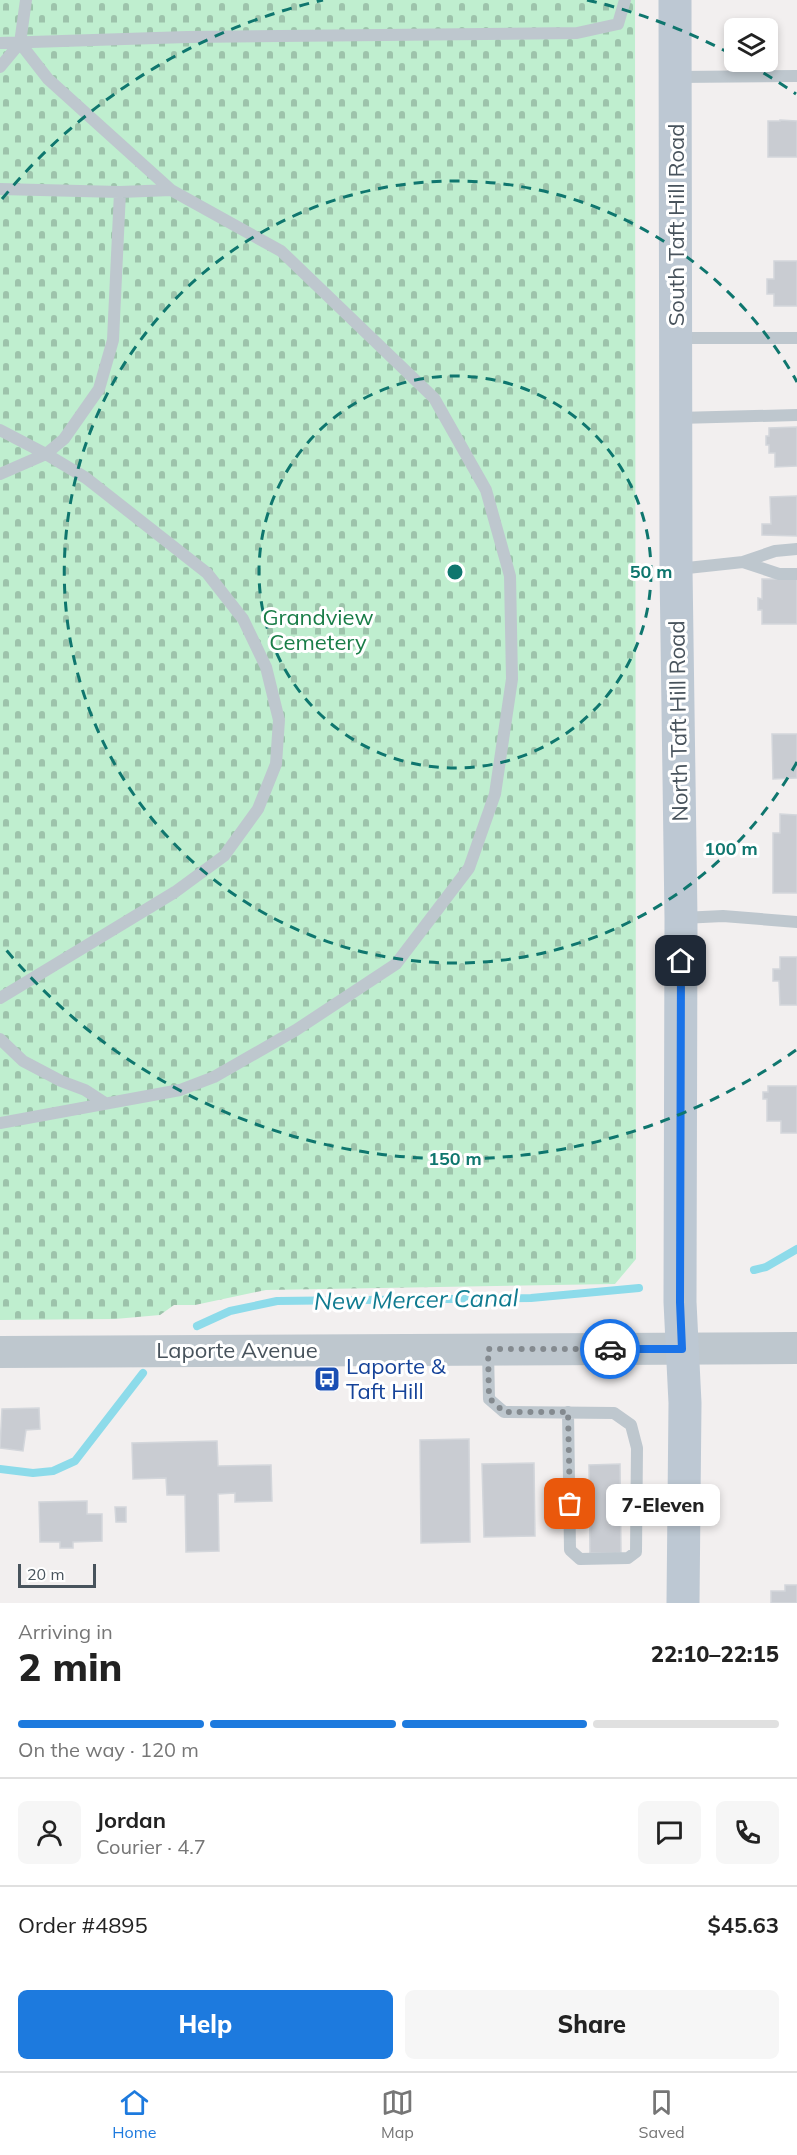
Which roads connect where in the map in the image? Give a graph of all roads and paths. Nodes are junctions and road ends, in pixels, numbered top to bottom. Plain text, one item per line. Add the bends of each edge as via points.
1 (26, 0) edge
2 (625, 0) edge
3 (675, 0) edge
4 (0, 43) edge
5 (20, 43) junction
6 (0, 67) edge
7 (797, 76) edge
8 (676, 77) junction
9 (0, 189) edge
10 (171, 190) junction
11 (120, 192) junction
12 (676, 338) junction
13 (797, 338) edge
14 (797, 415) edge
15 (675, 418) junction
16 (0, 430) edge
17 (676, 450) joint
18 (46, 454) junction
19 (0, 474) edge
20 (797, 549) edge
21 (743, 562) junction
22 (676, 569) junction
23 (797, 574) edge
24 (681, 918) junction
25 (797, 922) edge
26 (0, 998) edge
27 (0, 1039) edge
28 (105, 1103) junction
29 (0, 1123) edge
30 (797, 1348) edge
31 (488, 1349) junction
32 (682, 1349) junction
33 (0, 1352) edge
34 (568, 1412) junction
35 (636, 1506) junction
36 (684, 1507) junction
37 (683, 1603) edge

1 - 5 lane
2 - 5 lane via 618,24 577,33
3 - 8 main road, South Taft Hill Road
4 - 5 lane
5 - 6 lane
5 - 10 lane via 48,79
7 - 8 lane
8 - 12 main road, South Taft Hill Road
9 - 11 lane
10 - 11 lane
10 - 28 lane via 281,251 434,398 486,490 510,576 512,679 495,794 470,868 396,964 296,1030 214,1077 180,1090
11 - 18 lane via 113,340 99,388 64,439
12 - 13 lane
12 - 15 main road, South Taft Hill Road
14 - 15 lane
15 - 17 main road, South Taft Hill Road
16 - 18 lane
17 - 22 main road, North Taft Hill Road
18 - 19 lane
18 - 26 lane via 86,478 207,573 243,619 267,667 279,720 276,764 258,809 224,856 175,892
20 - 21 lane
21 - 22 lane
21 - 23 lane via 778,574
22 - 24 main road, North Taft Hill Road
24 - 25 lane via 723,916
24 - 32 main road, North Taft Hill Road
27 - 28 lane via 23,1061 85,1089
28 - 29 lane
30 - 32 street, Laporte Avenue
31 - 32 street, Laporte Avenue
31 - 33 street, Laporte Avenue
31 - 34 lane via 489,1398 504,1412
32 - 36 main road, North Taft Hill Road
34 - 35 lane via 614,1413 631,1425 637,1448
34 - 35 lane via 570,1550 580,1559 628,1558 636,1552
35 - 36 lane
36 - 37 main road, North Taft Hill Road

